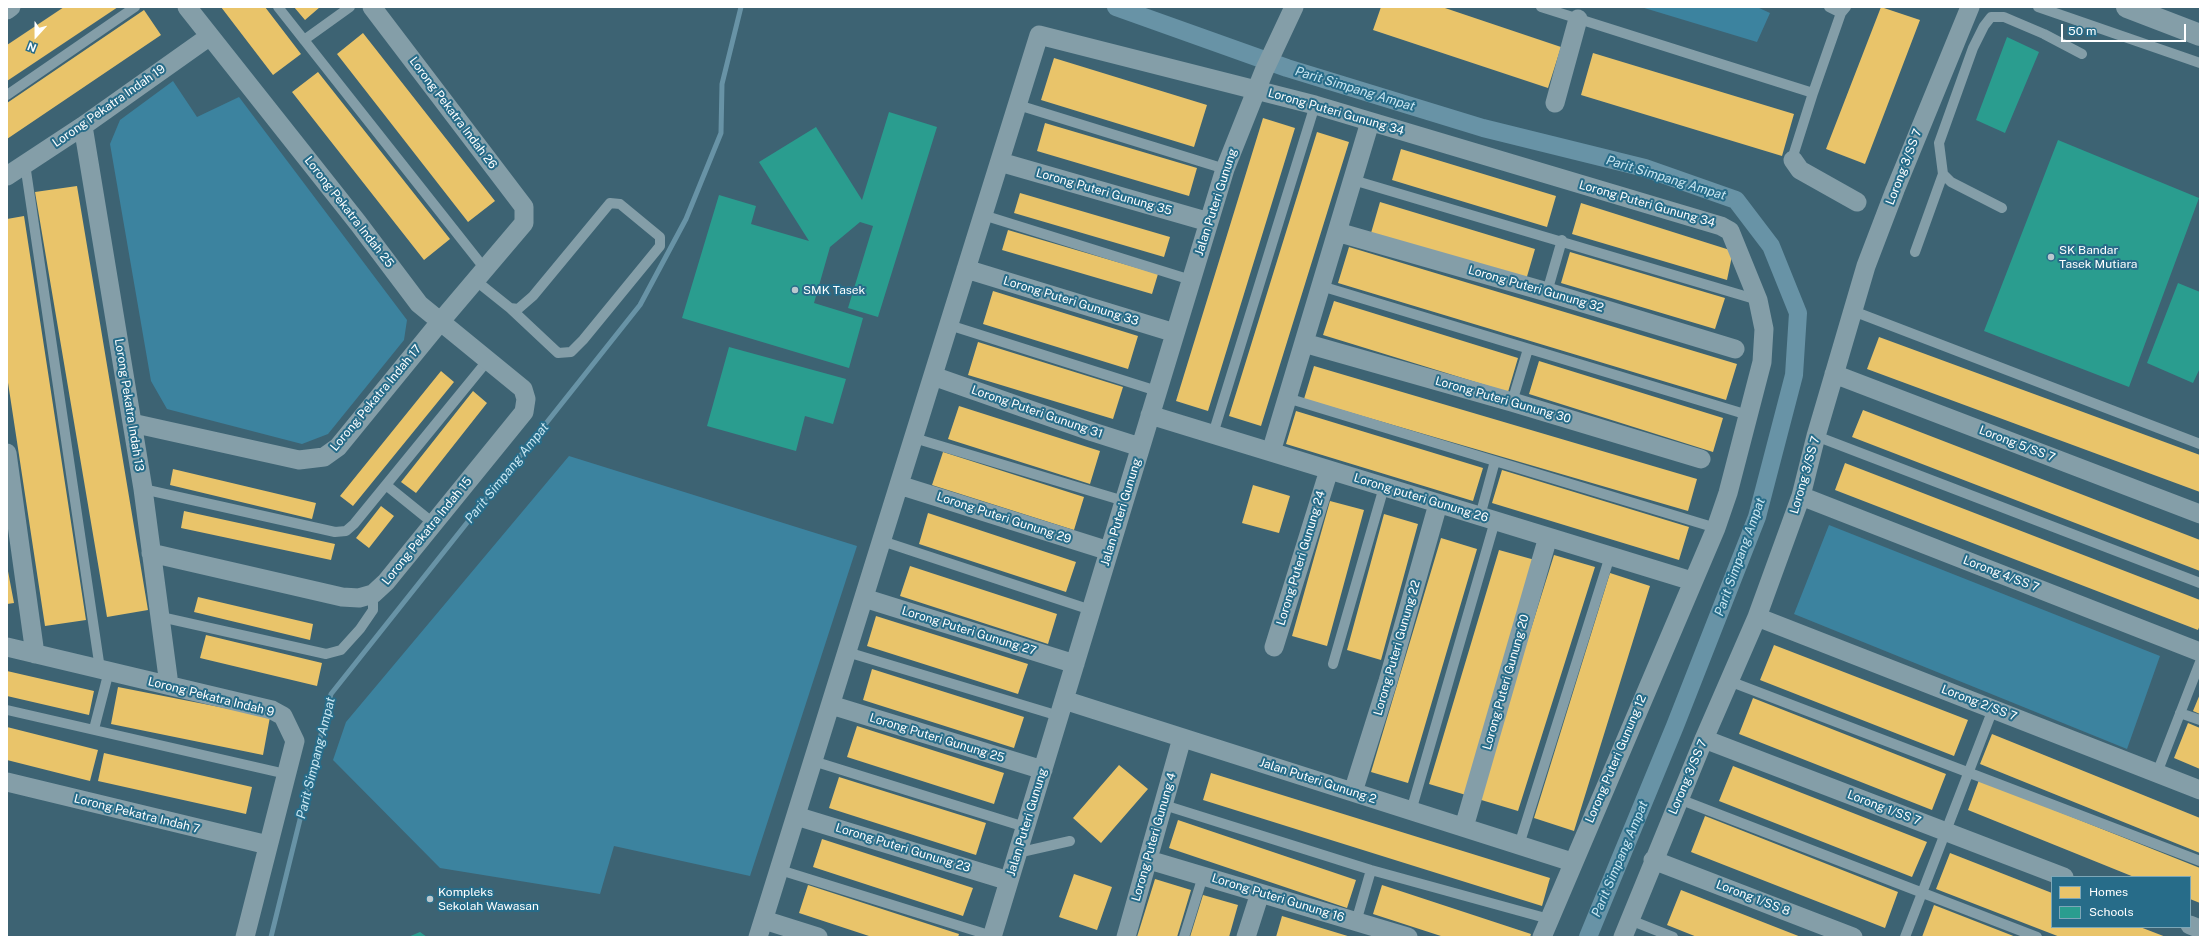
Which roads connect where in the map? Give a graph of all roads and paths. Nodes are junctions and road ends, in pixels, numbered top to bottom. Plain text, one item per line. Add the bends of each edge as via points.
1 (11, 7) edge
2 (134, 7) edge
3 (187, 7) edge
4 (278, 7) edge
5 (350, 7) edge
6 (372, 7) edge
7 (1294, 7) edge
8 (1541, 7) edge
9 (1829, 7) edge
10 (1970, 7) edge
11 (2038, 7) edge
12 (2127, 7) edge
13 (7, 10) edge
14 (1843, 10) edge
15 (1578, 19) junction
16 (2200, 35) edge
17 (210, 36) junction
18 (304, 40) junction
19 (2082, 54) dead end
20 (2200, 64) edge
21 (1256, 89) junction
22 (1813, 93) junction
23 (7, 95) edge
24 (1555, 103) dead end
25 (1018, 105) junction
26 (1315, 105) junction
27 (1370, 122) junction
28 (83, 126) junction
29 (1793, 160) joint
30 (1000, 162) junction
31 (25, 164) junction
32 (1225, 169) junction
33 (1943, 174) junction
34 (7, 176) edge
35 (1353, 180) junction
36 (1857, 202) dead end
37 (2002, 208) dead end
38 (983, 215) junction
39 (1209, 222) junction
40 (524, 223) joint
41 (1337, 232) junction
42 (1562, 240) junction
43 (1915, 252) dead end
44 (966, 269) junction
45 (480, 274) junction
46 (1191, 280) junction
47 (1321, 286) junction
48 (1547, 292) junction
49 (1758, 300) junction
50 (510, 308) junction
51 (1853, 311) junction
52 (440, 322) junction
53 (949, 325) junction
54 (1175, 333) junction
55 (1304, 343) junction
56 (1735, 349) dead end
57 (1528, 350) junction
58 (488, 360) junction
59 (1834, 374) junction
60 (934, 376) junction
61 (1158, 391) junction
62 (1287, 398) junction
63 (526, 399) joint
64 (1512, 402) junction
65 (1150, 415) junction
66 (1748, 415) junction
67 (132, 423) junction
68 (1213, 434) junction
69 (1816, 436) junction
70 (914, 438) junction
71 (2200, 444) edge
72 (1140, 447) junction
73 (1271, 452) junction
74 (7, 453) edge
75 (1701, 458) dead end
76 (1496, 461) junction
77 (1329, 470) junction
78 (386, 485) junction
79 (899, 485) junction
80 (1384, 487) junction
81 (143, 489) junction
82 (1801, 496) junction
83 (1124, 501) junction
84 (1438, 504) junction
85 (2200, 514) edge
86 (1488, 519) junction
87 (433, 523) junction
88 (1716, 528) junction
89 (1548, 537) junction
90 (882, 541) junction
91 (1109, 551) junction
92 (151, 553) junction
93 (1610, 556) junction
94 (1692, 581) junction
95 (2200, 583) edge
96 (374, 594) junction
97 (864, 598) junction
98 (1091, 610) junction
99 (161, 617) junction
100 (1757, 617) junction
101 (7, 647) edge
102 (1274, 647) dead end
103 (847, 652) junction
104 (2200, 652) edge
105 (35, 654) junction
106 (2200, 662) edge
107 (1075, 664) junction
108 (1333, 664) dead end
109 (105, 670) junction
110 (1729, 680) junction
111 (169, 686) junction
112 (831, 705) junction
113 (1061, 708) junction
114 (1992, 709) junction
115 (7, 710) edge
116 (2180, 713) junction
117 (2200, 720) edge
118 (94, 729) junction
119 (1182, 738) junction
120 (1704, 739) junction
121 (813, 761) junction
122 (1043, 770) junction
123 (1969, 771) junction
124 (2157, 773) junction
125 (286, 774) junction
126 (7, 782) edge
127 (2200, 790) edge
128 (1353, 792) junction
129 (1679, 799) junction
130 (1164, 805) junction
131 (1411, 811) junction
132 (796, 816) junction
133 (1025, 827) junction
134 (1464, 827) junction
135 (1946, 832) junction
136 (1070, 841) dead end
137 (268, 845) junction
138 (1519, 845) junction
139 (1018, 853) junction
140 (1149, 860) junction
141 (1654, 860) junction
142 (2200, 861) edge
143 (1572, 862) junction
144 (780, 870) junction
145 (1371, 870) junction
146 (1203, 876) junction
147 (2061, 876) edge
148 (1009, 881) junction
149 (1923, 892) junction
150 (1260, 893) junction
151 (1549, 919) junction
152 (1356, 922) junction
153 (761, 928) edge
154 (1627, 929) edge
155 (245, 937) edge
156 (818, 937) edge
157 (992, 937) edge
158 (1126, 937) edge
159 (1184, 937) edge
160 (1246, 937) edge
161 (1408, 937) edge
162 (1542, 937) edge
163 (1673, 937) edge
164 (1853, 937) edge
165 (1905, 937) edge
166 (2037, 937) edge

1 - 13 street
2 - 23 lane
3 - 17 street, Lorong Pekatra Indah 25
4 - 18 lane
5 - 18 lane
6 - 40 street, Lorong Pekatra Indah 26 via 524,207
7 - 21 street, Jalan Puteri Gunung
8 - 15 lane
9 - 14 lane
10 - 51 street, Lorong 3/SS 7 via 1895,190 1866,266
11 - 20 lane
12 - 16 street
14 - 22 lane
15 - 22 lane
15 - 24 street
17 - 28 street, Lorong Pekatra Indah 19
17 - 52 street, Lorong Pekatra Indah 25 via 420,304
18 - 45 lane
19 - 33 lane via 2004,17 1990,17 1973,48 1938,142
21 - 25 street, Lorong Puteri Gunung 34 via 1039,35
21 - 26 street, Lorong Puteri Gunung 34
21 - 32 street, Jalan Puteri Gunung
22 - 29 lane
25 - 30 street
25 - 32 lane
26 - 27 street, Lorong Puteri Gunung 34
26 - 68 lane
27 - 35 street
27 - 49 street, Lorong Puteri Gunung 34 via 1721,226 1730,231
28 - 31 street, Lorong Pekatra Indah 19
28 - 67 street, Lorong Pekatra Indah 13
29 - 36 street via 1800,170
30 - 38 street
30 - 39 street, Lorong Puteri Gunung 35
31 - 34 street, Lorong Pekatra Indah 19
31 - 109 lane
32 - 39 street, Jalan Puteri Gunung
33 - 37 lane via 1951,182
33 - 43 lane
35 - 41 street
35 - 42 lane
38 - 44 street
38 - 46 lane
39 - 46 street, Jalan Puteri Gunung
40 - 45 street, Lorong Pekatra Indah 17
41 - 47 street
41 - 48 street, Lorong Puteri Gunung 32
42 - 48 lane
42 - 49 lane
44 - 53 street
44 - 54 street, Lorong Puteri Gunung 33
45 - 50 lane
45 - 52 street, Lorong Pekatra Indah 17
46 - 54 street, Jalan Puteri Gunung
47 - 55 street
47 - 57 lane
48 - 56 street, Lorong Puteri Gunung 32
49 - 66 street, Lorong Puteri Gunung 34 via 1764,329 1762,362
50 - 50 lane via 518,309 533,296 610,203 620,204 660,238 660,246 654,256 570,352 558,353
51 - 59 street, Lorong 3/SS 7
51 - 71 lane
52 - 58 street, Lorong Pekatra Indah 25
52 - 67 street, Lorong Pekatra Indah 17 via 338,447 324,457 299,460
53 - 60 street
53 - 61 lane
54 - 61 street, Jalan Puteri Gunung
55 - 62 street
55 - 64 street, Lorong Puteri Gunung 30
57 - 64 lane
57 - 66 lane
58 - 63 street, Lorong Pekatra Indah 25 via 524,389
58 - 78 lane
59 - 69 street, Lorong 3/SS 7
59 - 85 street, Lorong 5/SS 7
60 - 70 street
60 - 72 street, Lorong Puteri Gunung 31
61 - 65 street, Jalan Puteri Gunung
62 - 73 street
62 - 76 lane
63 - 87 street, Lorong Pekatra Indah 15 via 524,412
64 - 75 street, Lorong Puteri Gunung 30
65 - 68 street, Lorong puteri Gunung 26
65 - 72 street, Jalan Puteri Gunung
66 - 88 street, Lorong Puteri Gunung 34 via 1728,493
67 - 81 street, Lorong Pekatra Indah 13
68 - 73 street, Lorong puteri Gunung 26
69 - 82 street, Lorong 3/SS 7
69 - 95 lane
70 - 79 street
70 - 83 lane
72 - 83 street, Jalan Puteri Gunung
73 - 77 street, Lorong puteri Gunung 26
74 - 105 street
76 - 86 lane
76 - 88 lane
77 - 80 street, Lorong puteri Gunung 26
77 - 102 street, Lorong Puteri Gunung 24
78 - 81 lane via 354,524 346,531 336,532
78 - 87 lane
79 - 90 street
79 - 91 street, Lorong Puteri Gunung 29
80 - 84 street, Lorong puteri Gunung 26
80 - 108 lane
81 - 92 street, Lorong Pekatra Indah 13
82 - 100 street, Lorong 3/SS 7
82 - 104 street, Lorong 4/SS 7
83 - 91 street, Jalan Puteri Gunung
84 - 86 street, Lorong puteri Gunung 26
84 - 128 street, Lorong Puteri Gunung 22 via 1388,681
86 - 89 street, Lorong puteri Gunung 26
86 - 131 lane
87 - 96 street, Lorong Pekatra Indah 15
88 - 94 street, Lorong Puteri Gunung 34
89 - 93 street, Lorong puteri Gunung 26
89 - 134 street, Lorong Puteri Gunung 20
90 - 97 street
90 - 98 lane
91 - 98 street, Jalan Puteri Gunung
92 - 96 street, Lorong Pekatra Indah 15 via 342,597 359,598
92 - 99 street, Lorong Pekatra Indah 13
93 - 94 street, Lorong puteri Gunung 26
93 - 138 lane
94 - 143 street, Lorong Puteri Gunung 12
96 - 99 lane via 372,610 360,630 342,650 326,654
97 - 103 street
97 - 107 street, Lorong Puteri Gunung 27
98 - 107 street, Jalan Puteri Gunung
99 - 111 street, Lorong Pekatra Indah 13
100 - 110 street, Lorong 3/SS 7
100 - 114 street, Lorong 2/SS 7
101 - 105 street, Lorong Pekatra Indah 9
103 - 112 street
103 - 113 lane
105 - 109 street, Lorong Pekatra Indah 9
106 - 116 lane
107 - 113 street, Jalan Puteri Gunung
109 - 111 street, Lorong Pekatra Indah 9
109 - 118 lane
110 - 120 street, Lorong 3/SS 7
110 - 123 lane
111 - 125 street, Lorong Pekatra Indah 9 via 272,710 283,716 295,740
112 - 121 street
112 - 122 street, Lorong Puteri Gunung 25
113 - 119 street, Jalan Puteri Gunung 2
113 - 122 street, Jalan Puteri Gunung
114 - 123 lane
114 - 124 street, Lorong 2/SS 7
115 - 118 lane
116 - 117 lane
116 - 124 lane
118 - 125 lane
119 - 128 street, Jalan Puteri Gunung 2
119 - 130 street, Lorong Puteri Gunung 4
120 - 129 street, Lorong 3/SS 7
120 - 135 street, Lorong 1/SS 7
121 - 132 street
121 - 133 lane
122 - 133 street, Jalan Puteri Gunung
123 - 135 lane
123 - 142 lane
124 - 127 street, Lorong 2/SS 7
125 - 137 street, Lorong Pekatra Indah 9
126 - 137 street, Lorong Pekatra Indah 7
128 - 131 street, Jalan Puteri Gunung 2
129 - 141 street, Lorong 3/SS 7
129 - 149 lane
130 - 140 street, Lorong Puteri Gunung 4
130 - 145 lane
131 - 134 street, Jalan Puteri Gunung 2
132 - 144 street
132 - 148 street, Lorong Puteri Gunung 23
133 - 139 street, Jalan Puteri Gunung
134 - 138 street, Jalan Puteri Gunung 2
135 - 147 street, Lorong 1/SS 7
135 - 149 lane
136 - 139 lane
137 - 155 street, Lorong Pekatra Indah 9
138 - 143 street, Jalan Puteri Gunung 2
139 - 148 street, Jalan Puteri Gunung
140 - 146 street, Lorong Puteri Gunung 16
140 - 158 street, Lorong Puteri Gunung 4
141 - 154 street, Lorong 3/SS 7
141 - 164 street, Lorong 1/SS 8
143 - 151 street, Lorong Puteri Gunung 12
144 - 153 street
144 - 157 lane
145 - 151 lane
145 - 152 lane
146 - 150 street, Lorong Puteri Gunung 16
146 - 159 lane
148 - 157 street, Jalan Puteri Gunung
149 - 165 lane
149 - 166 lane
150 - 152 street, Lorong Puteri Gunung 16
150 - 160 street
151 - 162 street, Lorong Puteri Gunung 12
152 - 161 street, Lorong Puteri Gunung 16
153 - 156 street
154 - 163 lane

